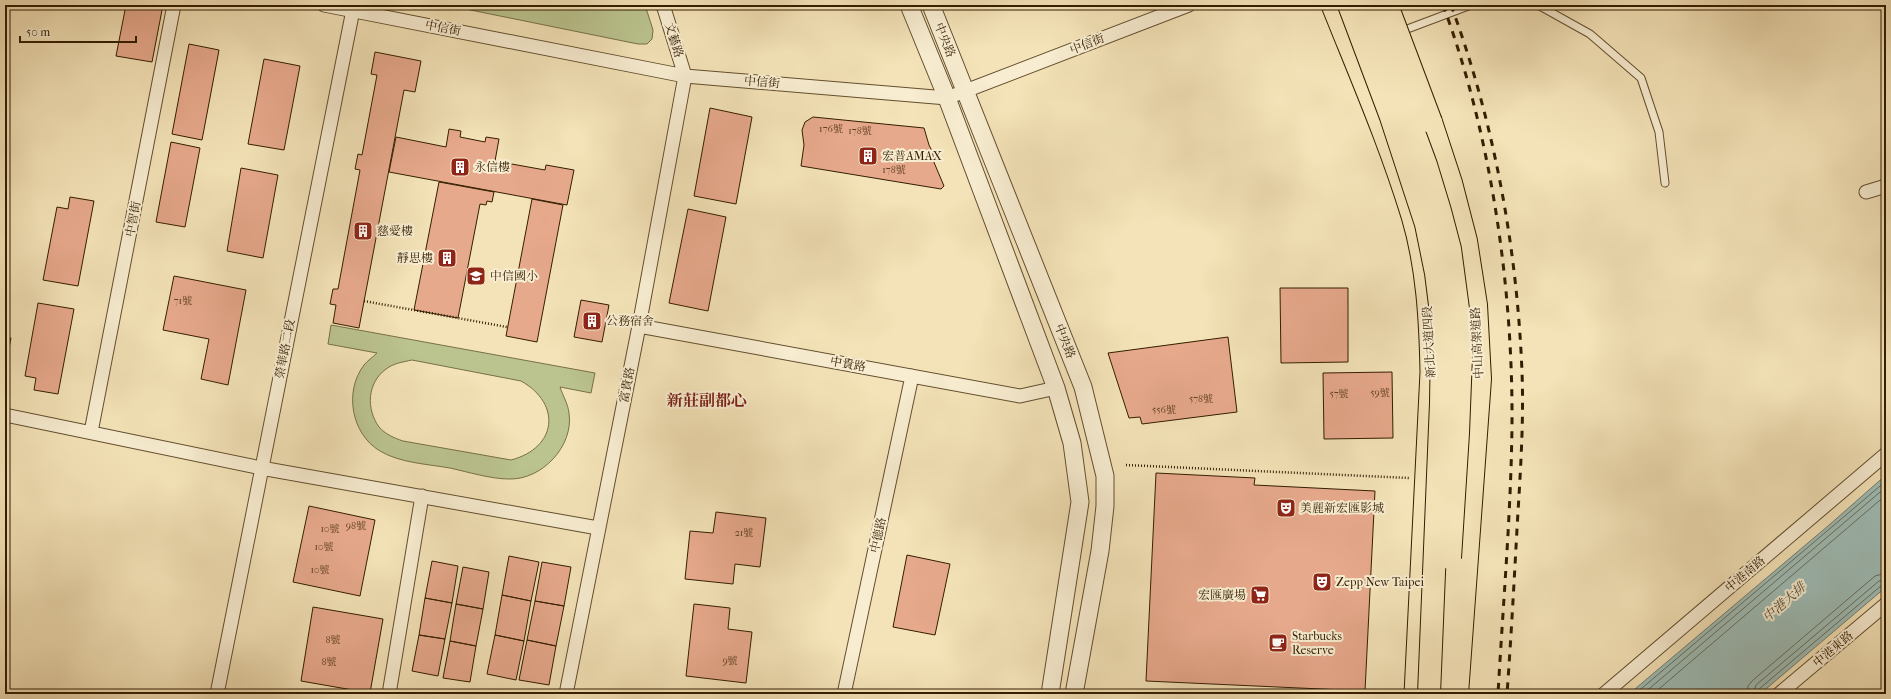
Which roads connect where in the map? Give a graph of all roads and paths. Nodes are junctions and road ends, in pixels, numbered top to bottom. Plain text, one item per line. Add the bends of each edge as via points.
1 (174, 5) edge
2 (324, 5) edge
3 (663, 5) edge
4 (908, 5) edge
5 (931, 5) edge
6 (1189, 5) edge
7 (1332, 5) edge
8 (1349, 5) edge
9 (1367, 5) edge
10 (1387, 5) edge
11 (1393, 5) edge
12 (1471, 5) edge
13 (1538, 5) edge
14 (353, 8) edge
15 (1402, 31) junction
16 (685, 76) junction
17 (966, 92) junction
18 (1425, 92) junction
19 (947, 98) junction
20 (1376, 116) junction
21 (1665, 183) dead end
22 (1886, 186) edge
23 (1866, 192) dead end
24 (364, 301) dead end
25 (639, 326) junction
26 (507, 327) dead end
27 (912, 376) junction
28 (1056, 388) junction
29 (5, 415) edge
30 (91, 432) junction
31 (1886, 454) edge
32 (1126, 465) dead end
33 (261, 468) junction
34 (1417, 478) dead end
35 (422, 496) junction
36 (598, 528) junction
37 (1886, 604) edge
38 (217, 694) edge
39 (389, 694) edge
40 (566, 694) edge
41 (844, 694) edge
42 (1050, 694) edge
43 (1074, 694) edge
44 (1415, 694) edge
45 (1429, 694) edge
46 (1440, 694) edge
47 (1457, 694) edge
48 (1465, 694) edge
49 (1604, 694) edge
50 (1780, 694) edge

1 - 30 street, 中智街
2 - 14 street, 中信街
3 - 16 street, 文藝路
4 - 19 street, 中央路
5 - 17 street, 中央路
6 - 17 street, 中信街
7 - 20 main road, 新北大道四段
8 - 45 highway, bridge via 1391,117 1426,224 1440,306 1441,403
9 - 46 highway, bridge via 1426,165 1440,211 1450,249 1458,309 1461,356 1458,433
10 - 47 highway, 中山高架道路, bridge via 1451,183 1466,241 1476,305 1480,378
11 - 15 main road
12 - 15 lane
13 - 21 lane via 1590,34 1641,78 1659,132
14 - 16 street, 中信街
14 - 33 street, 榮華路二段
15 - 18 main road
16 - 19 street, 中信街
16 - 25 street, 富貴路
17 - 19 street, 中信街
17 - 43 street, 中央路 via 1082,387 1105,476 1100,551
18 - 20 main road via 1410,90 1392,93 1380,102
18 - 48 main road via 1461,184 1471,220 1479,260 1486,332 1487,385
19 - 28 street, 中央路
20 - 44 main road, 新北大道四段 via 1412,217 1430,320 1431,372
22 - 23 street
24 - 26 path
25 - 27 street, 中貴路
25 - 36 street, 富貴路
27 - 28 street, 中貴路 via 1020,396
27 - 41 street, 中德路
28 - 42 street, 中央路 via 1072,444 1080,502
29 - 30 street
30 - 33 street
31 - 49 street, 中港南路
32 - 34 path
33 - 35 street
33 - 38 street, 榮華路二段
35 - 36 street
35 - 39 street
36 - 40 street, 富貴路
37 - 50 street, 中港東路

